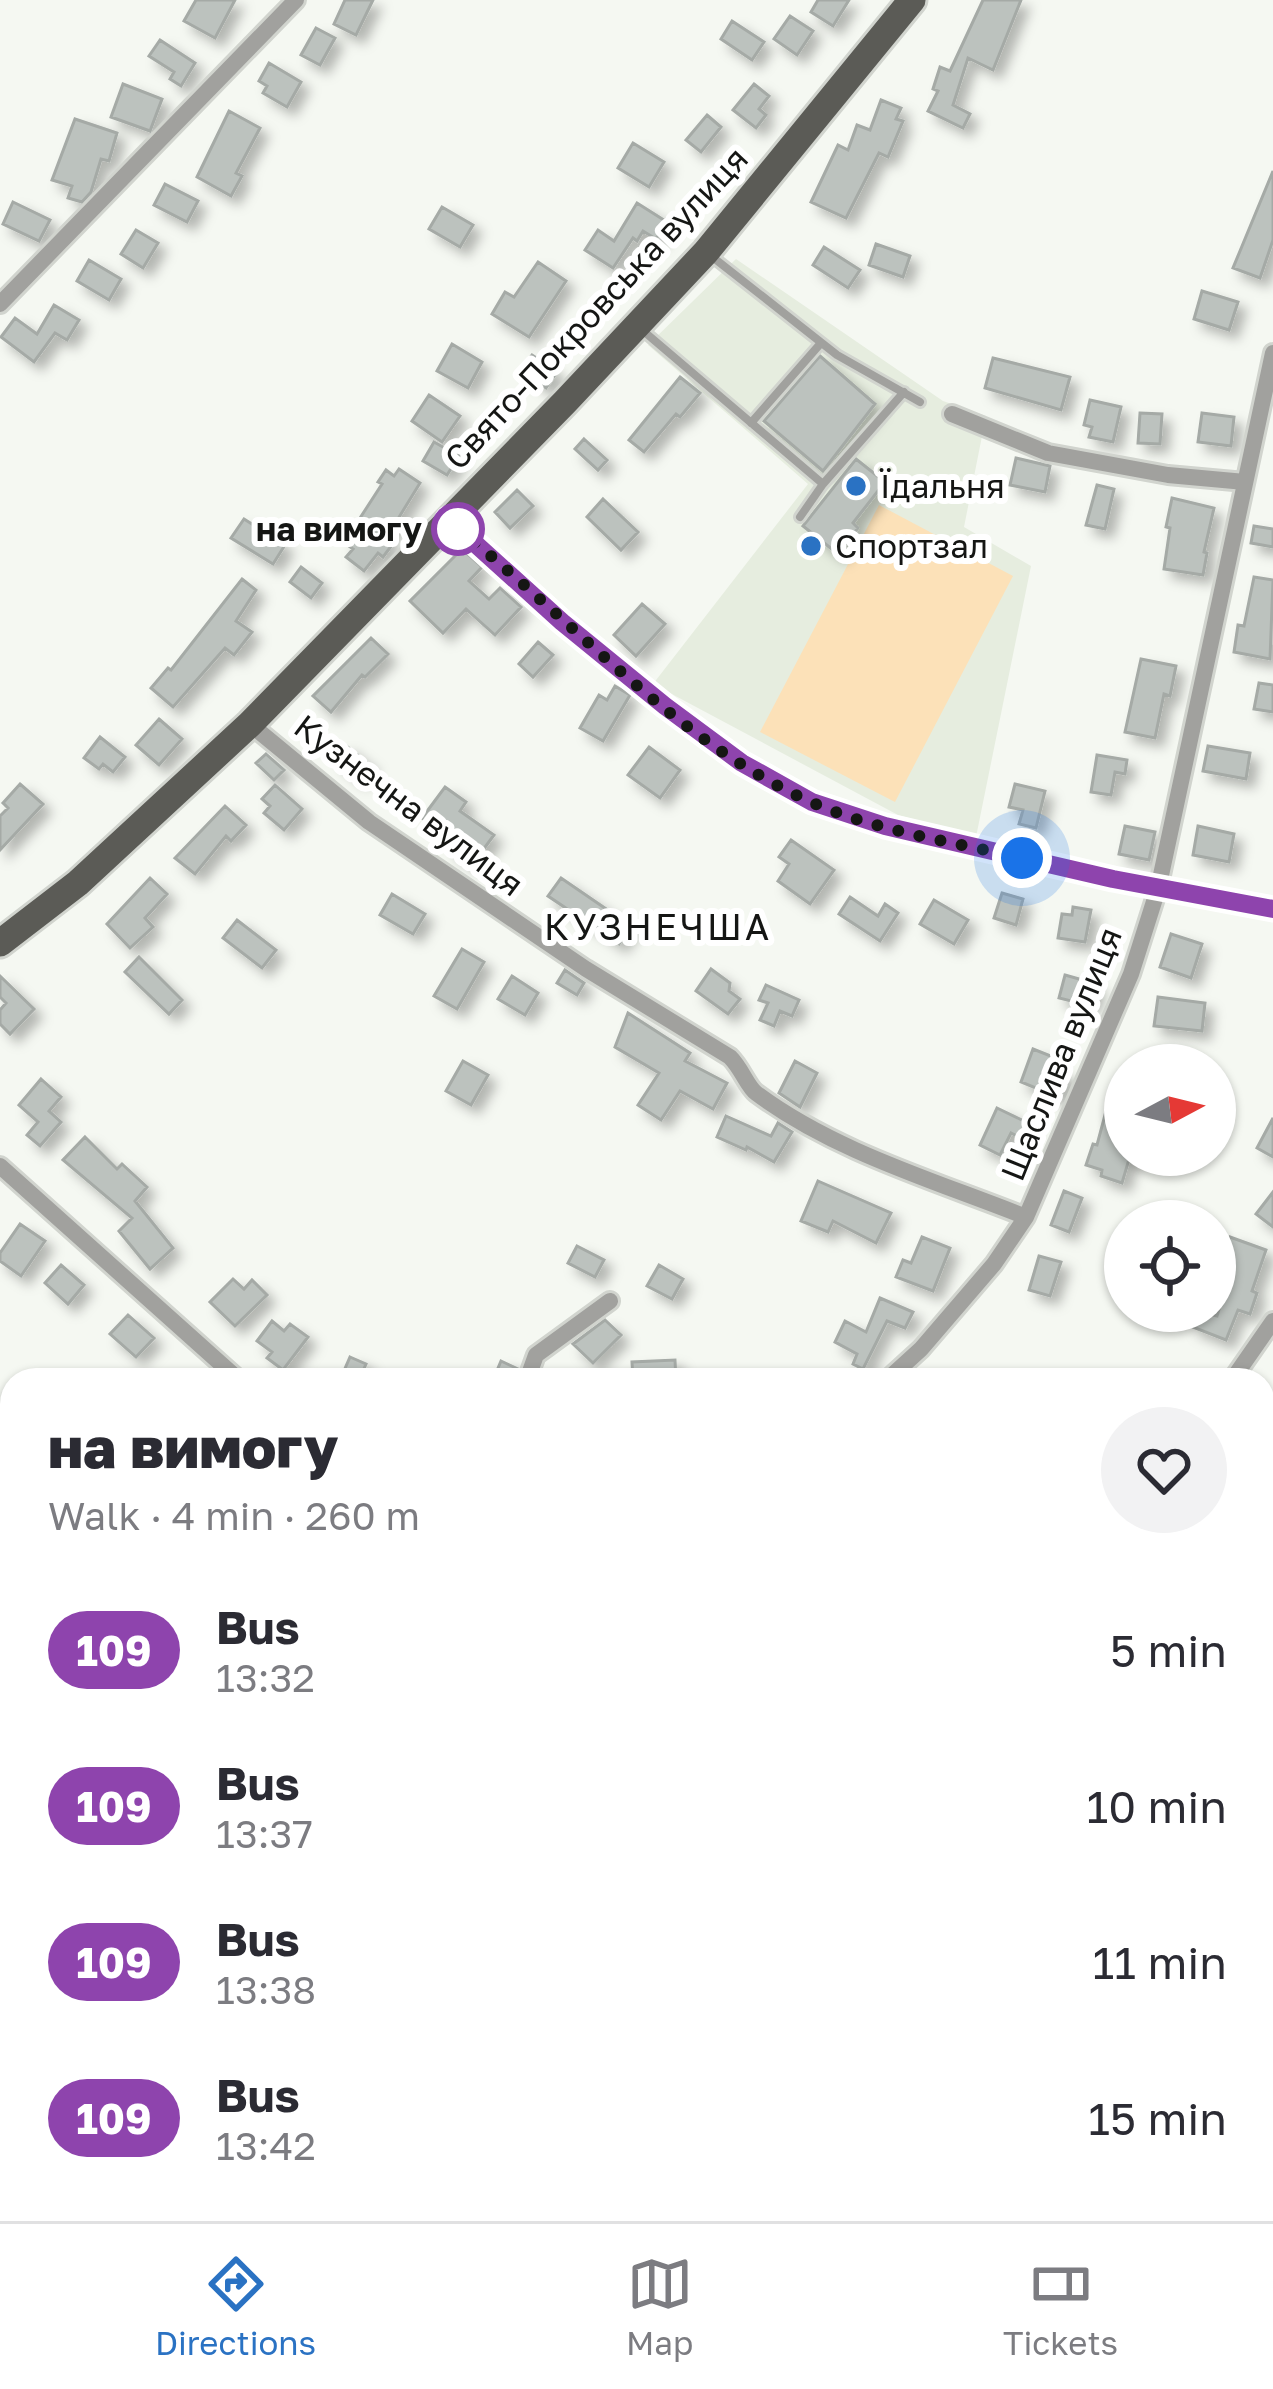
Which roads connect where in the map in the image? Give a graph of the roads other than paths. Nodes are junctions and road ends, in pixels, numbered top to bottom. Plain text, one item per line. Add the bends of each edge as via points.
1 (296, 0) edge
2 (912, 0) edge
3 (706, 252) junction
4 (0, 304) edge
5 (638, 327) junction
6 (821, 343) junction
7 (1273, 353) edge
8 (904, 392) junction
9 (920, 402) dead end
10 (952, 414) dead end
11 (751, 424) junction
12 (1245, 482) junction
13 (823, 484) junction
14 (800, 517) dead end
15 (448, 519) junction
16 (250, 724) junction
17 (1159, 890) junction
18 (1273, 909) edge
19 (0, 943) edge
20 (0, 1166) edge
21 (1026, 1217) junction
22 (610, 1301) dead end
23 (1273, 1321) edge
24 (226, 1368) edge
25 (531, 1368) edge
26 (899, 1368) edge
27 (1240, 1368) edge

1 - 4 street
2 - 3 main road, Свято-Покровська вулиця
3 - 5 main road, Свято-Покровська вулиця
3 - 6 lane
5 - 11 lane
5 - 15 main road, Свято-Покровська вулиця
6 - 8 lane
6 - 11 lane
7 - 12 street, Щаслива вулиця
8 - 9 lane
8 - 13 lane
10 - 12 street via 1048,453
11 - 13 lane
12 - 17 street, Щаслива вулиця
13 - 14 lane
15 - 16 main road, Свято-Покровська вулиця
15 - 17 street via 665,706 812,802
16 - 19 main road, Свято-Покровська вулиця via 78,883
16 - 21 street, Кузнечна вулиця via 369,822 730,1057 751,1090 838,1142
17 - 18 street
17 - 21 street, Щаслива вулиця
20 - 24 street
21 - 26 street, Щаслива вулиця
22 - 25 street via 536,1355
23 - 27 street

